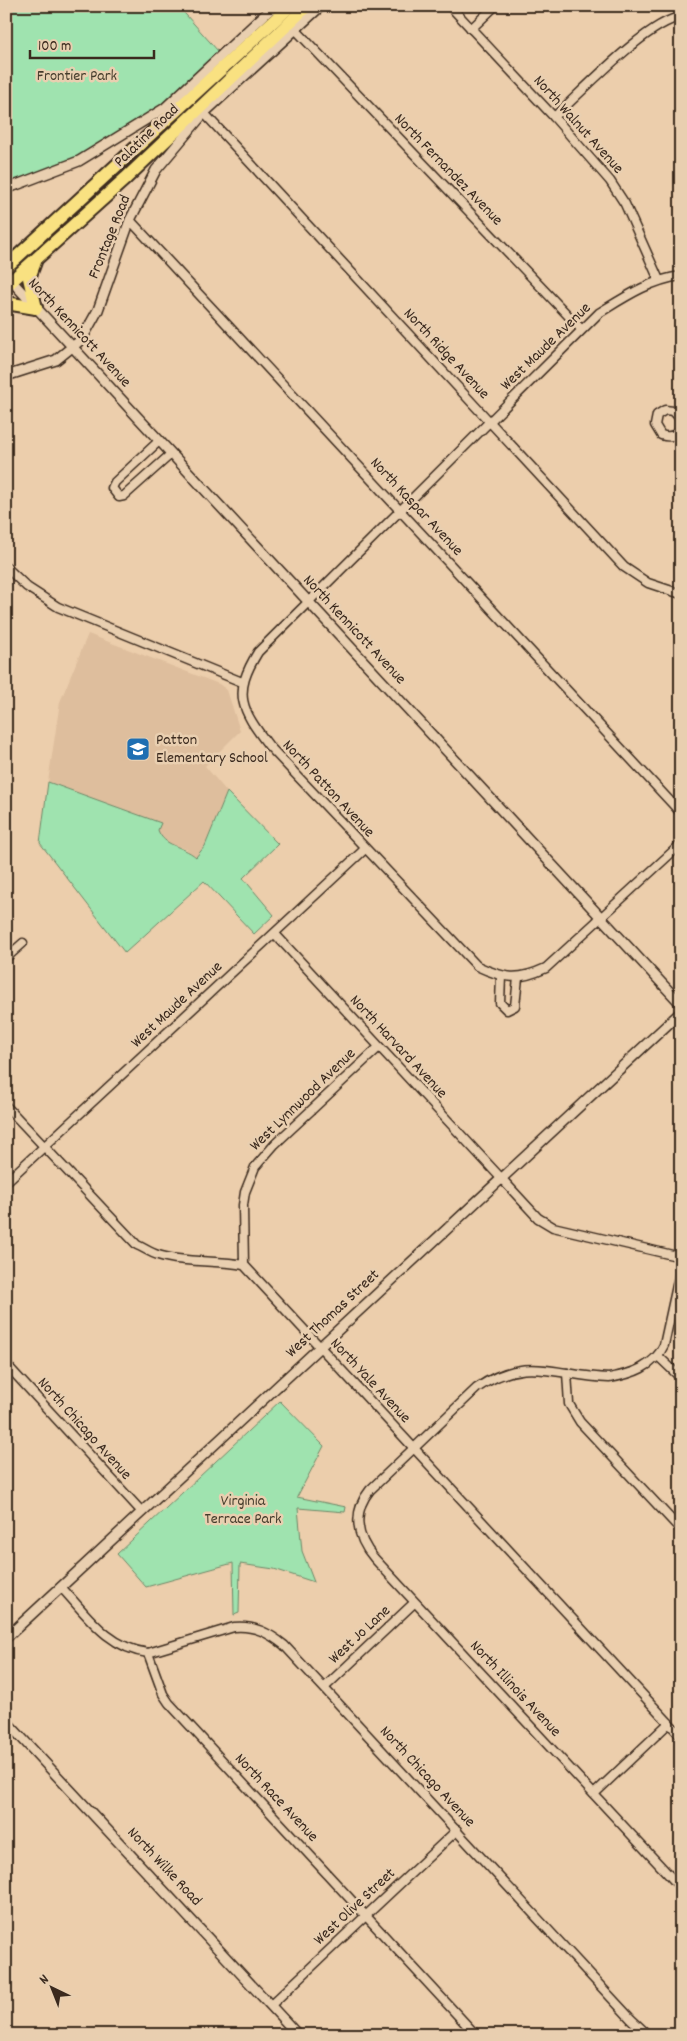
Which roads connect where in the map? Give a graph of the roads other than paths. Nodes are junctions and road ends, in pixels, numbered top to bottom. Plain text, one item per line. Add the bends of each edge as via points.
1 (290, 6) edge
2 (306, 6) edge
3 (320, 6) edge
4 (450, 6) edge
5 (494, 6) edge
6 (269, 8) edge
7 (681, 17) edge
8 (471, 29) junction
9 (296, 30) junction
10 (204, 113) junction
11 (554, 117) junction
12 (6, 190) edge
13 (130, 220) junction
14 (31, 245) junction
15 (6, 254) edge
16 (37, 258) junction
17 (6, 267) edge
18 (681, 276) edge
19 (659, 280) junction
20 (8, 281) edge
21 (6, 303) edge
22 (36, 308) junction
23 (581, 329) junction
24 (72, 348) junction
25 (6, 376) edge
26 (681, 419) edge
27 (489, 422) junction
28 (680, 433) edge
29 (159, 441) junction
30 (171, 454) junction
31 (400, 511) junction
32 (6, 567) edge
33 (681, 594) edge
34 (308, 601) junction
35 (242, 682) junction
36 (681, 813) edge
37 (681, 844) edge
38 (365, 849) junction
39 (600, 918) junction
40 (275, 934) junction
41 (23, 943) dead end
42 (6, 958) edge
43 (501, 976) junction
44 (518, 978) junction
45 (681, 1004) edge
46 (681, 1012) edge
47 (379, 1047) junction
48 (6, 1106) edge
49 (43, 1147) junction
50 (502, 1178) junction
51 (6, 1182) edge
52 (681, 1258) edge
53 (244, 1265) junction
54 (681, 1267) edge
55 (320, 1347) junction
56 (659, 1356) junction
57 (6, 1364) edge
58 (567, 1373) junction
59 (681, 1378) edge
60 (414, 1448) junction
61 (142, 1512) junction
62 (681, 1530) edge
63 (62, 1587) junction
64 (414, 1603) junction
65 (6, 1638) edge
66 (148, 1653) junction
67 (325, 1686) junction
68 (6, 1721) edge
69 (669, 1723) junction
70 (681, 1736) edge
71 (594, 1794) junction
72 (457, 1830) junction
73 (681, 1888) edge
74 (367, 1916) junction
75 (272, 2004) junction
76 (298, 2035) edge
77 (476, 2035) edge
78 (648, 2035) edge

1 - 14 highway, Palatine Road
2 - 16 highway, Palatine Road
3 - 9 street, Frontage Road
4 - 8 street, North Walnut Avenue
5 - 8 street
6 - 12 street via 166,108 79,161
7 - 11 street via 662,23 641,37
8 - 11 street, North Walnut Avenue
9 - 10 street, Frontage Road
9 - 23 street, North Fernandez Avenue
10 - 13 street, Frontage Road via 156,170
10 - 27 street, North Ridge Avenue
11 - 19 street, North Walnut Avenue via 617,191
13 - 24 street, Frontage Road via 98,310 82,339
13 - 31 street, North Kaspar Avenue
14 - 15 highway
14 - 17 highway, Palatine Road
16 - 20 highway, Palatine Road
16 - 22 highway via 29,278
18 - 19 street, West Maude Avenue
19 - 23 street, West Maude Avenue via 606,308
20 - 22 street, North Kennicott Avenue
21 - 22 highway
22 - 24 street, North Kennicott Avenue
23 - 27 street, West Maude Avenue
24 - 25 street, Frontage Road via 56,360
24 - 29 street, North Kennicott Avenue
26 - 28 street via 670,410 661,412 655,425 661,434 668,437
27 - 31 street, West Maude Avenue
27 - 33 street, North Ridge Avenue via 624,567 648,583
29 - 30 street, North Kennicott Avenue
29 - 30 street via 114,482 112,488 116,494 124,496
30 - 34 street, North Kennicott Avenue
31 - 34 street, West Maude Avenue
31 - 36 street, North Kaspar Avenue
32 - 35 street via 27,587 58,607
34 - 35 street, West Maude Avenue via 258,652
34 - 39 street, North Kennicott Avenue
35 - 38 street, North Patton Avenue via 245,710 258,732
37 - 39 street
38 - 40 street, West Maude Avenue
38 - 43 street, North Patton Avenue via 477,966
39 - 44 street, North Patton Avenue via 546,968
39 - 45 street, North Kennicott Avenue
40 - 47 street, North Harvard Avenue
40 - 49 street, West Maude Avenue
41 - 42 street
43 - 44 street, North Patton Avenue
43 - 44 street via 500,1003 507,1010 515,1006
46 - 50 street, West Thomas Street
47 - 50 street, North Harvard Avenue
47 - 53 street, West Lynnwood Avenue via 275,1144 255,1167 242,1205
48 - 49 street
49 - 51 street, West Maude Avenue
49 - 53 street via 137,1245 172,1258 221,1260
50 - 52 street, North Harvard Avenue via 538,1218 553,1227
50 - 55 street, West Thomas Street
53 - 55 street, North Yale Avenue
54 - 56 street
55 - 60 street, North Yale Avenue
55 - 61 street, West Thomas Street
56 - 58 street via 652,1363 615,1377
56 - 59 street
57 - 61 street, North Chicago Avenue
58 - 60 street via 523,1368 493,1378
58 - 62 street via 569,1404 580,1422
60 - 64 street, North Illinois Avenue via 364,1498 358,1510 358,1529 369,1553
60 - 69 street, North Yale Avenue
61 - 63 street, West Thomas Street
63 - 65 street, West Thomas Street
63 - 66 street via 111,1640
64 - 67 street, West Jo Lane
64 - 71 street, North Illinois Avenue
66 - 67 street, North Chicago Avenue via 246,1626 284,1644
66 - 74 street, North Race Avenue via 169,1702
67 - 72 street, North Chicago Avenue
68 - 75 street, North Wilke Road
69 - 70 street, North Yale Avenue
69 - 71 street
71 - 73 street, North Illinois Avenue
72 - 74 street, West Olive Street
72 - 78 street, North Chicago Avenue
74 - 75 street, West Olive Street
74 - 77 street, North Race Avenue
75 - 76 street, North Wilke Road

